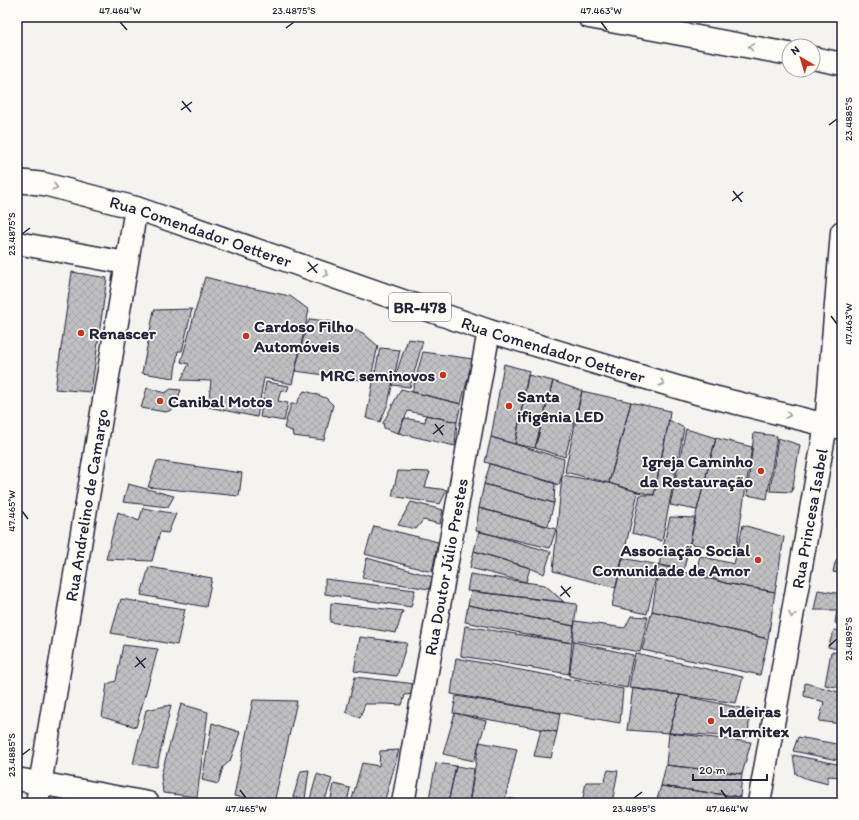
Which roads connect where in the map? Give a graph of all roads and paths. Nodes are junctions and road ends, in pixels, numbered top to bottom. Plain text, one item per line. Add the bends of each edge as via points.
1 (589, 17) edge
2 (781, 53) edge
3 (821, 60) edge
4 (842, 64) edge
5 (17, 181) edge
6 (136, 208) junction
7 (842, 232) edge
8 (17, 243) edge
9 (126, 263) junction
10 (489, 331) junction
11 (834, 426) edge
12 (17, 779) edge
13 (39, 793) edge
14 (148, 803) edge
15 (403, 803) edge
16 (759, 803) edge

2 -> 1 street
3 - 4 street
5 -> 6 street, Rua Comendador Oetterer / BR-478 via 44,184
6 - 9 street, Rua Andrelino de Camargo
6 -> 10 street, Rua Comendador Oetterer / BR-478
7 - 11 street, Rua Princesa Isabel
8 - 9 street
9 - 13 street, Rua Andrelino de Camargo
10 -> 11 street, Rua Comendador Oetterer / BR-478 via 697,393
10 - 15 street, Rua Doutor Júlio Prestes
11 -> 16 street, Rua Princesa Isabel
12 - 13 street
13 - 14 street

